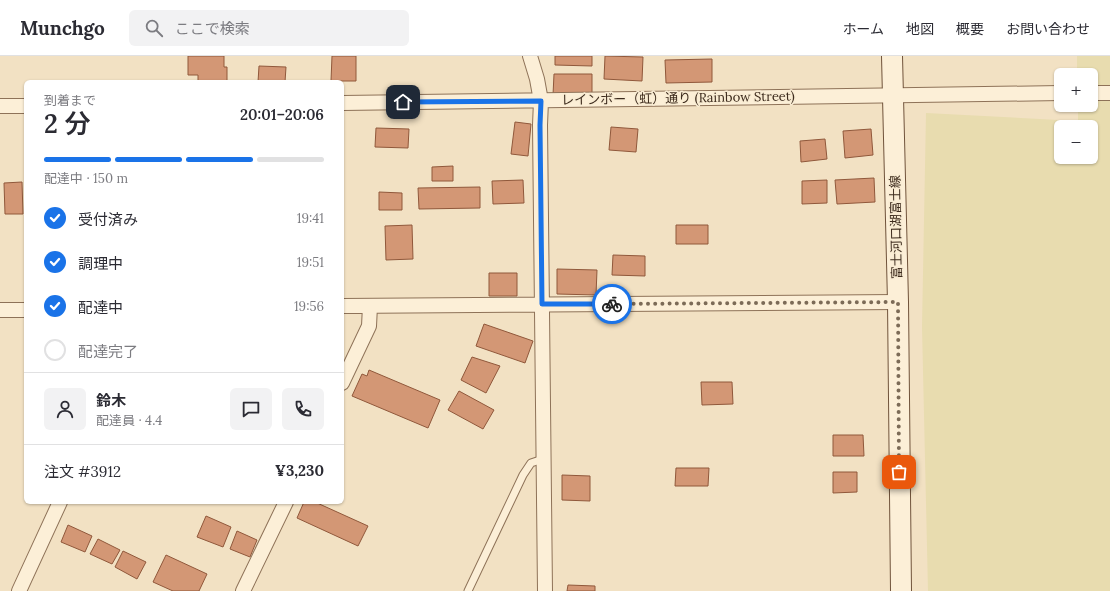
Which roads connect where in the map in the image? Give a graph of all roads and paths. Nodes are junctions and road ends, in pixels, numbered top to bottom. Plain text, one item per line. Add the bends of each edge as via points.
1 (530, 56) edge
2 (892, 56) edge
3 (1110, 92) edge
4 (1054, 93) edge
5 (1098, 93) edge
6 (893, 94) junction
7 (541, 101) junction
8 (344, 103) edge
9 (0, 106) edge
10 (24, 106) edge
11 (898, 302) junction
12 (542, 304) junction
13 (344, 306) edge
14 (370, 306) junction
15 (0, 310) edge
16 (24, 310) edge
17 (344, 379) edge
18 (543, 459) junction
19 (59, 504) edge
20 (285, 504) edge
21 (19, 591) edge
22 (243, 591) edge
23 (468, 591) edge
24 (545, 591) edge
25 (901, 591) edge

1 - 7 street
2 - 6 main road, 富士河口湖富士線
3 - 5 street
4 - 6 street, レインボー（虹）通り (Rainbow Street)
6 - 7 street, レインボー（虹）通り (Rainbow Street)
6 - 11 main road, 富士河口湖富士線
7 - 8 street, レインボー（虹）通り (Rainbow Street)
7 - 12 street
9 - 10 street
11 - 12 street
11 - 25 main road, 富士河口湖富士線
12 - 14 street
12 - 18 street
13 - 14 street
14 - 17 street via 369,326
15 - 16 street
18 - 23 lane via 531,464 523,475
18 - 24 street
19 - 21 street
20 - 22 street

